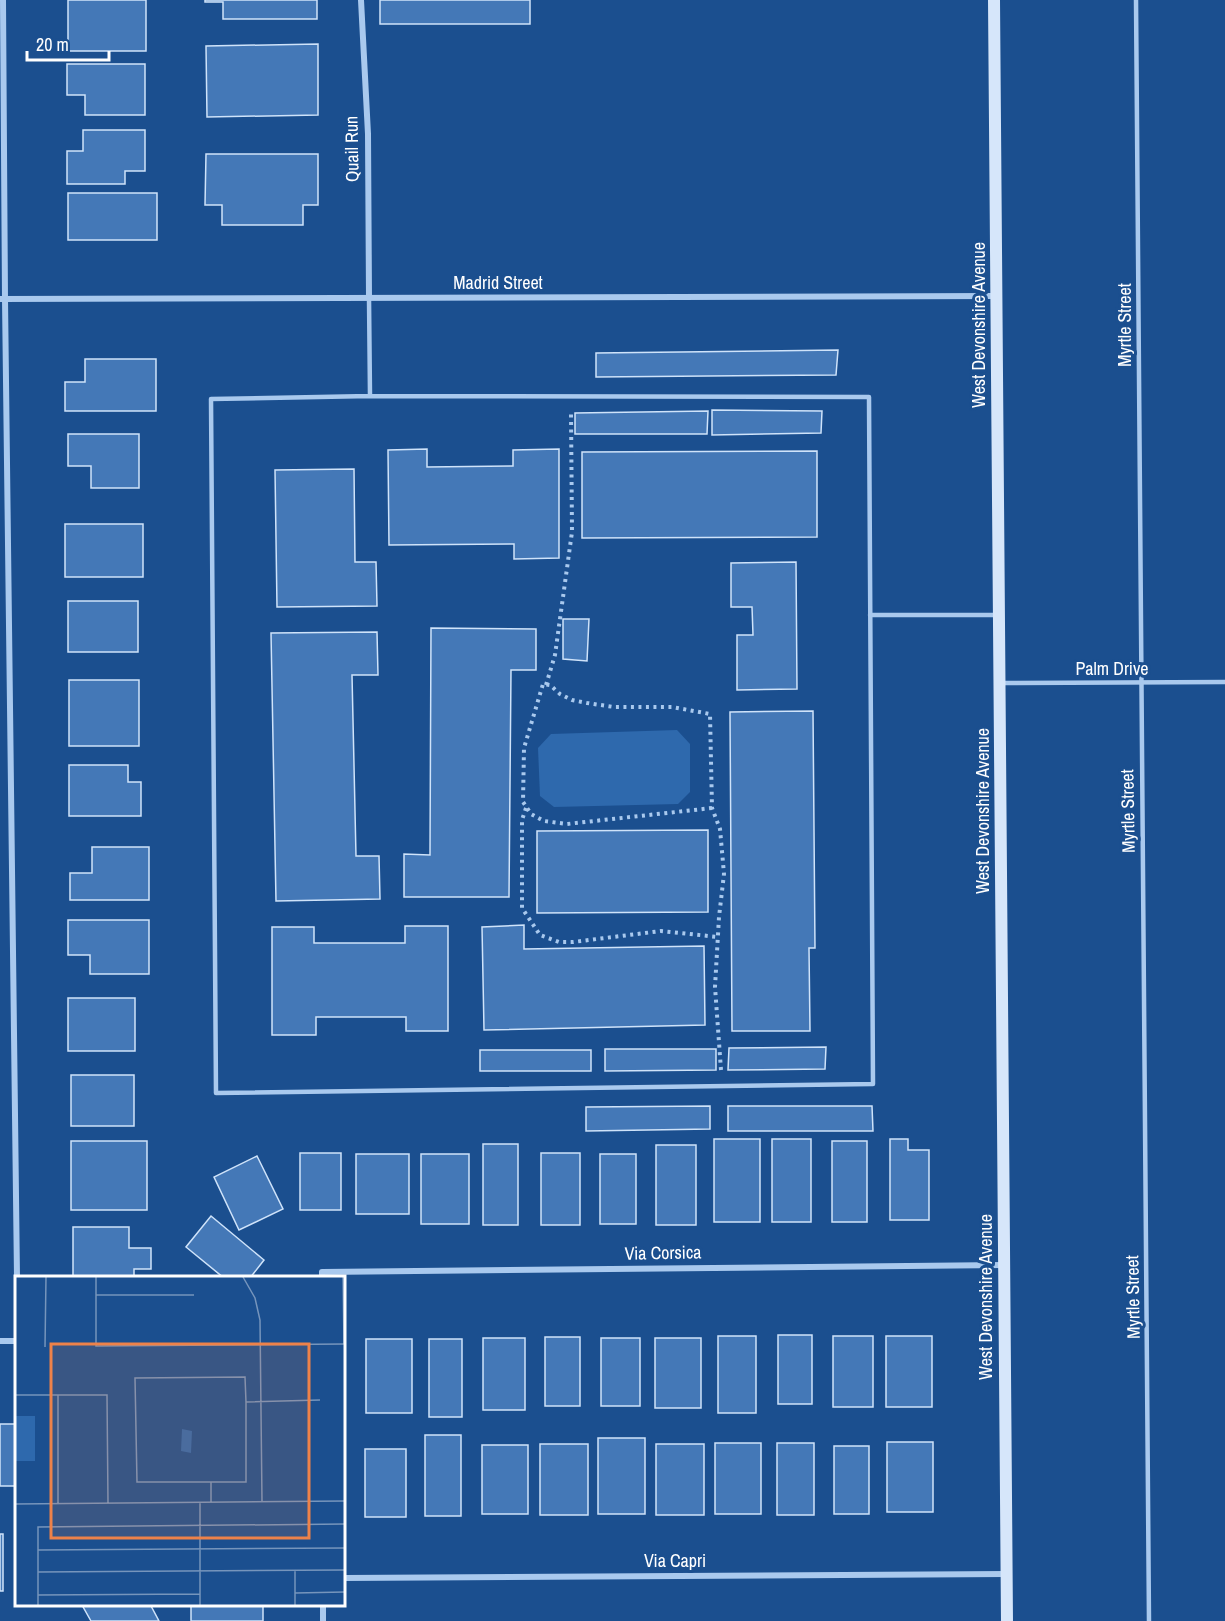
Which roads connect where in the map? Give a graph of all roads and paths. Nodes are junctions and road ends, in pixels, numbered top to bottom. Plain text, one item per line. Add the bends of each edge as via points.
1 (3, 0) edge
2 (361, 0) edge
3 (994, 0) edge
4 (1136, 0) edge
5 (996, 296) junction
6 (369, 298) junction
7 (2, 299) edge
8 (370, 396) junction
9 (570, 397) junction
10 (870, 615) junction
11 (999, 615) junction
12 (1225, 682) edge
13 (1000, 683) junction
14 (1141, 683) junction
15 (546, 685) junction
16 (526, 807) junction
17 (712, 808) junction
18 (718, 937) junction
19 (722, 1086) junction
20 (1004, 1265) junction
21 (322, 1275) edge
22 (17, 1276) edge
23 (1007, 1574) junction
24 (345, 1578) edge
25 (1007, 1621) edge
26 (1149, 1621) edge

1 - 7 street
2 - 6 street, Quail Run via 368,134
3 - 5 main road, West Devonshire Avenue
4 - 14 lane, Myrtle Street
5 - 6 street, Madrid Street
5 - 11 main road, West Devonshire Avenue
6 - 7 street, Madrid Street
6 - 8 lane
7 - 22 street
8 - 9 lane
8 - 19 lane via 211,399 216,1093
9 - 10 lane via 868,397
9 - 15 path via 572,532 555,655
10 - 11 lane
10 - 19 lane via 873,1084
11 - 13 main road, West Devonshire Avenue
12 - 14 lane, Palm Drive
13 - 14 lane, Palm Drive
13 - 20 main road, West Devonshire Avenue
14 - 26 lane, Myrtle Street
15 - 16 path via 543,684 524,748
15 - 17 path via 588,703 672,707 710,714
16 - 17 path via 544,820 567,824
16 - 18 path via 522,820 522,908 540,935 558,942 661,931
17 - 18 path via 720,829 724,874
18 - 19 path via 715,987
20 - 21 street, Via Corsica
20 - 23 main road, West Devonshire Avenue
23 - 24 street, Via Capri
23 - 25 main road, West Devonshire Avenue

